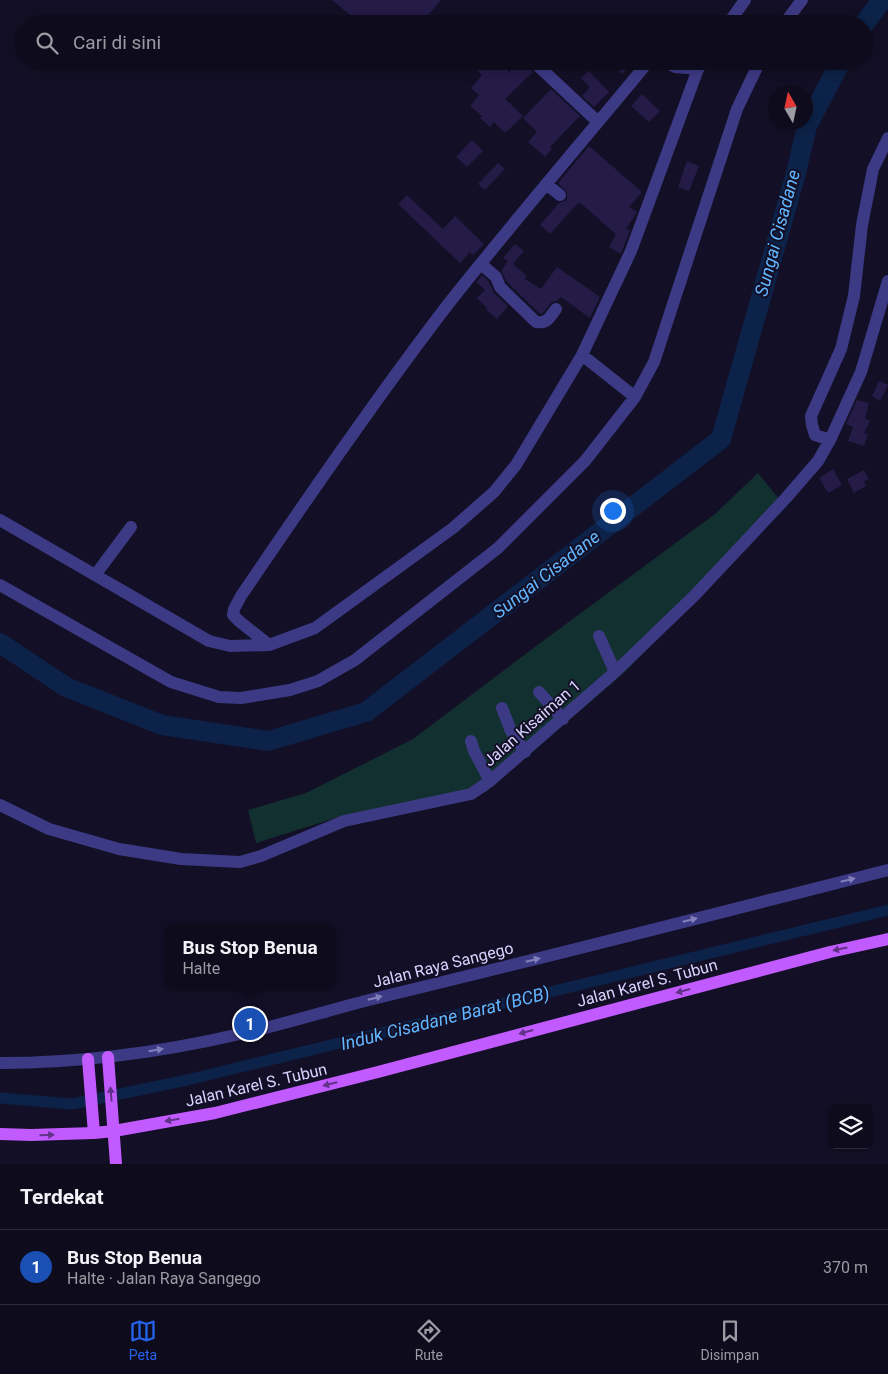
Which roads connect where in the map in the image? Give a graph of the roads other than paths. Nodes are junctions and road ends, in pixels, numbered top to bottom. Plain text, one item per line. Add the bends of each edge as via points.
1 (745, 0) edge
2 (802, 0) edge
3 (734, 15) edge
4 (791, 15) edge
5 (543, 70) edge
6 (641, 70) edge
7 (699, 70) edge
8 (756, 70) edge
9 (598, 122) junction
10 (888, 138) edge
11 (546, 184) junction
12 (560, 195) dead end
13 (481, 264) junction
14 (888, 281) edge
15 (556, 309) dead end
16 (883, 319) edge
17 (582, 355) junction
18 (634, 397) junction
19 (830, 440) junction
20 (0, 520) edge
21 (131, 527) dead end
22 (96, 574) junction
23 (0, 584) edge
24 (599, 636) dead end
25 (269, 645) junction
26 (616, 672) junction
27 (539, 692) dead end
28 (502, 708) dead end
29 (563, 719) junction
30 (471, 741) dead end
31 (525, 752) junction
32 (490, 781) junction
33 (0, 805) edge
34 (888, 870) edge
35 (888, 939) edge
36 (108, 1062) junction
37 (0, 1063) edge
38 (89, 1065) junction
39 (114, 1126) junction
40 (94, 1128) junction
41 (0, 1134) edge
42 (116, 1164) edge

1 - 3 street
2 - 4 street
5 - 9 street
6 - 9 street
7 - 17 street via 631,251
8 - 18 street via 737,109 654,362
9 - 11 street
10 - 19 street via 873,169 862,224 854,296 841,349 811,416 815,435
11 - 12 street
11 - 13 street
13 - 15 street via 536,322 547,321
13 - 25 street via 394,375 234,609 233,615 238,621
14 - 16 street, Jalan Kisaiman 1
16 - 19 street, Jalan Kisaiman 1
17 - 18 street
17 - 25 street via 516,465 494,492 453,528 315,628
18 - 23 street via 586,461 498,548 355,660 318,681 290,690 241,698 219,697 171,682
19 - 26 street, Jalan Kisaiman 1 via 818,461 786,498 695,595
20 - 22 street
21 - 22 street
22 - 25 street via 209,641 230,646
24 - 26 street
26 - 29 street, Jalan Kisaiman 1
27 - 29 street
28 - 31 street via 511,731
29 - 31 street, Jalan Kisaiman 1
30 - 32 street
31 - 32 street, Jalan Kisaiman 1
32 - 33 street, Jalan Kisaiman 1 via 471,794 344,821 240,862 181,859 119,849 49,829
36 -> 34 street, Jalan Raya Sangego via 241,1034
35 -> 39 main road, Jalan Karel S. Tubun via 225,1110
36 - 38 street, Jalan Raya Sangego
39 -> 36 main road
37 - 38 street, Jalan Raya Sangego
38 - 40 main road
39 - 40 main road, Jalan Karel S. Tubun
39 - 42 main road
41 -> 40 main road, Jalan Karel S. Tubun via 31,1135

